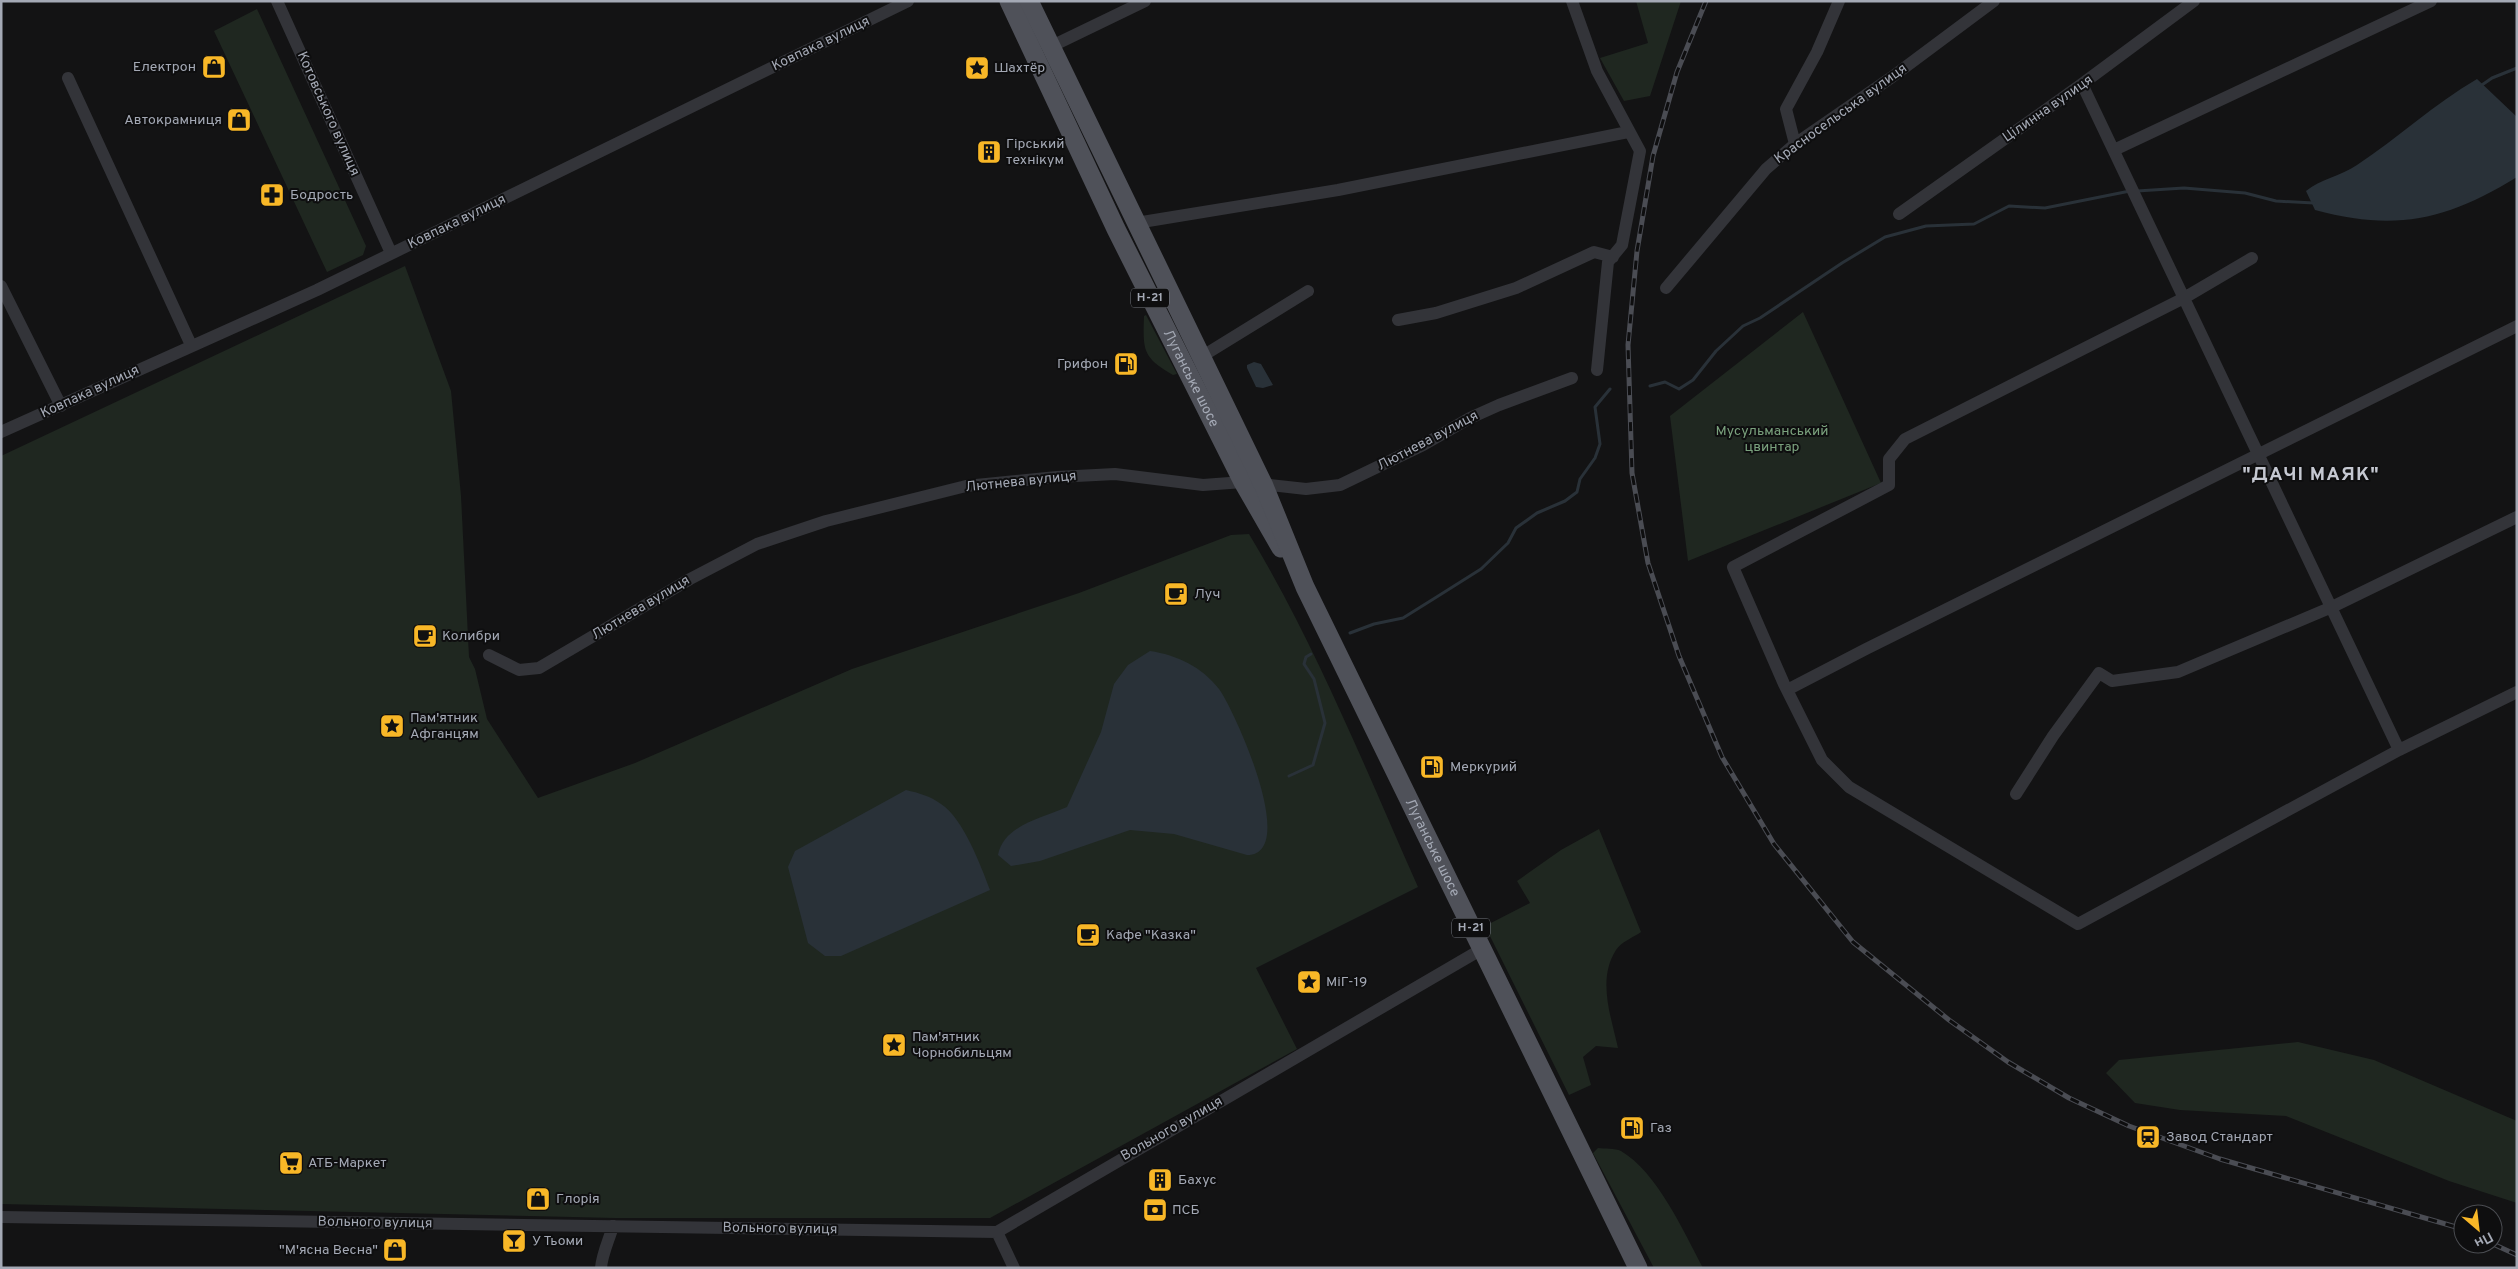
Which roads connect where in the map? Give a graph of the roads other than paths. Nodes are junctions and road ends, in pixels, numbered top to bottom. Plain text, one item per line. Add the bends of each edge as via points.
1 (277, 1) edge
2 (908, 1) edge
3 (1009, 1) edge
4 (1030, 1) edge
5 (1145, 1) edge
6 (1572, 1) edge
7 (1839, 1) edge
8 (1994, 1) edge
9 (2194, 1) edge
10 (2431, 1) edge
11 (1052, 46) junction
12 (68, 78) dead end
13 (2082, 84) junction
14 (1628, 132) junction
15 (1795, 144) junction
16 (2114, 150) junction
17 (1899, 214) dead end
18 (1136, 223) junction
19 (392, 253) junction
20 (1613, 257) junction
21 (2252, 258) dead end
22 (1, 286) edge
23 (1666, 288) dead end
24 (1308, 291) dead end
25 (2184, 298) junction
26 (1398, 320) dead end
27 (2517, 326) edge
28 (191, 345) junction
29 (1200, 357) junction
30 (1597, 370) dead end
31 (1572, 378) dead end
32 (61, 406) junction
33 (1, 432) edge
34 (2259, 454) junction
35 (1243, 482) junction
36 (1264, 486) junction
37 (2517, 517) edge
38 (1305, 587) junction
39 (2332, 607) junction
40 (489, 655) dead end
41 (1787, 690) junction
42 (2517, 692) edge
43 (2399, 750) junction
44 (2016, 794) dead end
45 (1482, 949) junction
46 (1, 1217) edge
47 (613, 1226) junction
48 (997, 1232) junction
49 (601, 1268) edge
50 (1014, 1268) edge
51 (1638, 1268) edge

1 - 19 street, Котовського вулиця
2 - 19 street, Ковпака вулиця
3 - 35 main road, Луганське шосе / Н-21 via 1116,229
4 - 11 main road, Луганське шосе / Н-21
5 - 11 street
6 - 14 street via 1596,71
7 - 15 street via 1818,52 1786,109
8 - 15 street, Красносельська вулиця
9 - 13 street, Цілинна вулиця
10 - 16 street
11 - 18 main road, Луганське шосе / Н-21
12 - 28 street
13 - 16 street
13 - 17 street, Цілинна вулиця
14 - 18 street via 1338,190
14 - 20 street via 1640,151 1622,245
15 - 23 street, Красносельська вулиця via 1766,169
16 - 25 street
18 - 29 main road, Луганське шосе / Н-21
19 - 28 street, Ковпака вулиця
20 - 26 street via 1594,252 1516,288 1436,313
20 - 30 street via 1608,262
21 - 25 street
22 - 32 street
24 - 29 street
25 - 34 street
25 - 41 street via 1905,438 1889,459 1888,485 1733,567
27 - 34 street
28 - 32 street, Ковпака вулиця
29 - 36 main road, Луганське шосе / Н-21
31 - 36 street, Лютнева вулиця via 1470,418 1340,486 1306,489
32 - 33 street, Ковпака вулиця
34 - 39 street
34 - 41 street
35 - 36 street, Лютнева вулиця
35 - 38 main road, Луганське шосе / Н-21
35 - 40 street, Лютнева вулиця via 1203,485 1114,474 966,486 826,521 758,544 690,579 539,668 519,670
36 - 38 main road, Луганське шосе / Н-21
37 - 39 street
38 - 45 main road, Луганське шосе / Н-21
39 - 43 street
39 - 44 street via 2178,672 2112,681 2099,674 2053,736
41 - 43 street via 1822,760 1849,787 2078,924
42 - 43 street
45 - 48 street, Вольного вулиця
45 - 51 main road, Луганське шосе / Н-21
46 - 47 street, Вольного вулиця
47 - 48 street, Вольного вулиця
47 - 49 street
48 - 50 street

